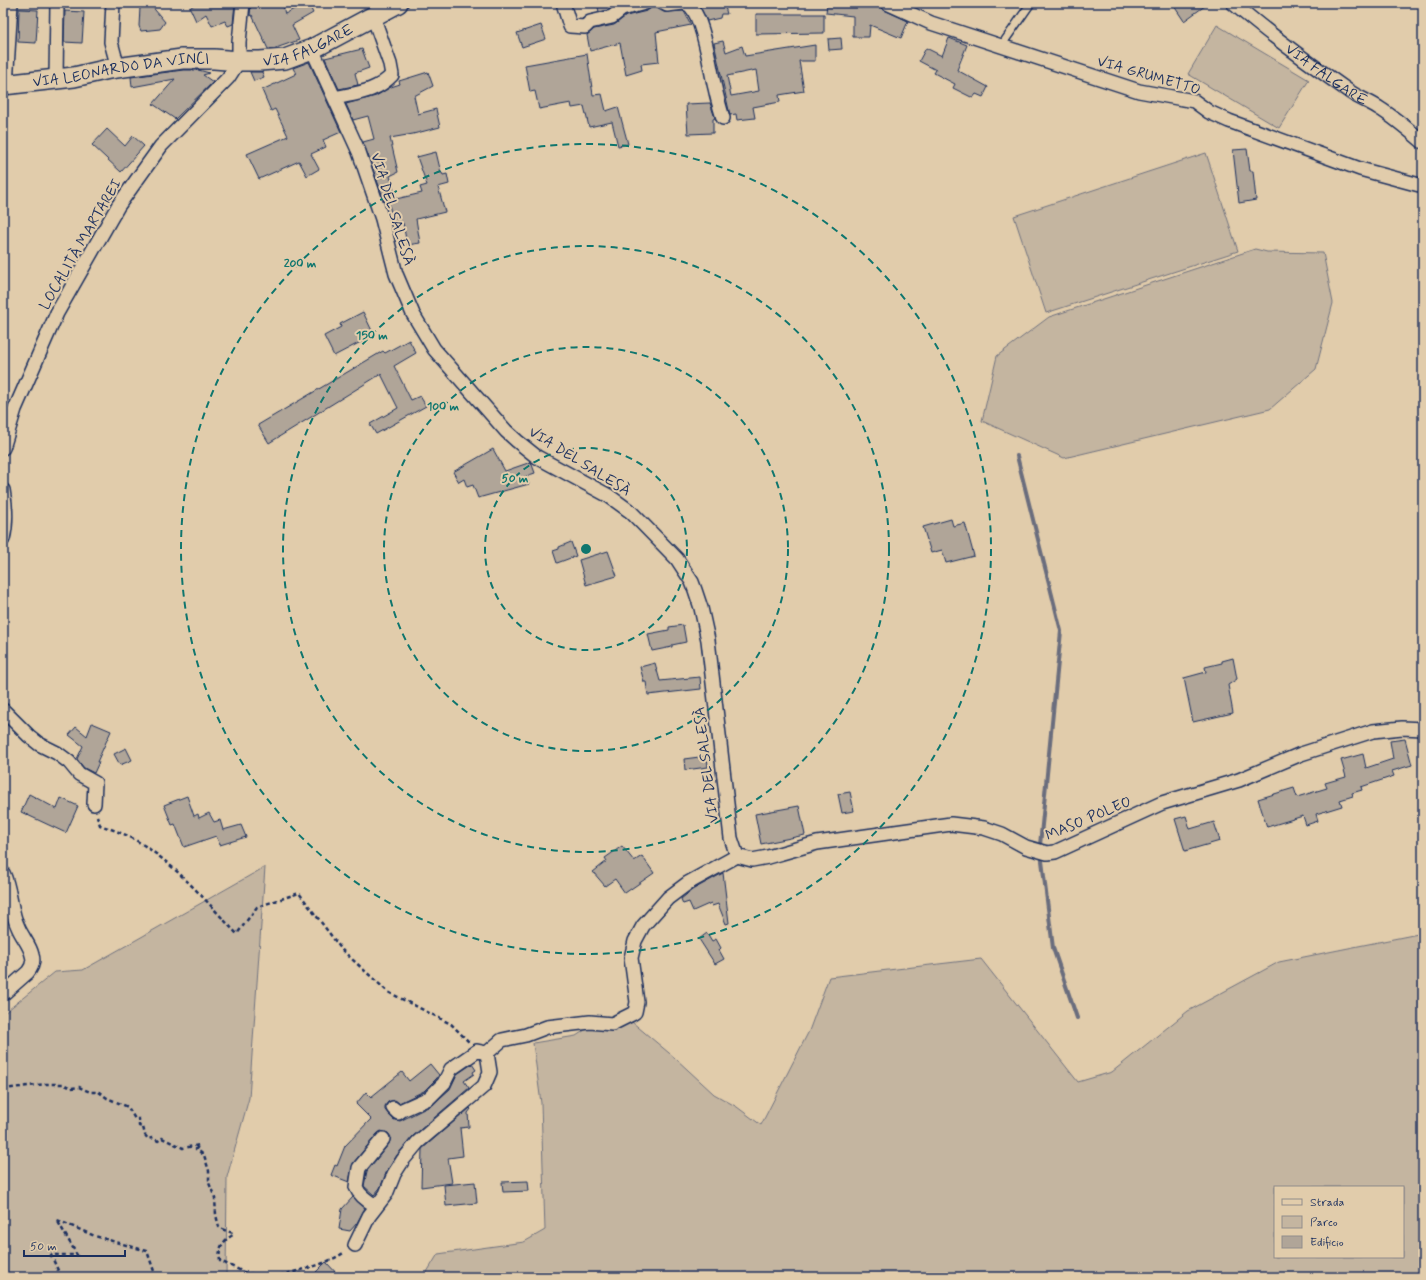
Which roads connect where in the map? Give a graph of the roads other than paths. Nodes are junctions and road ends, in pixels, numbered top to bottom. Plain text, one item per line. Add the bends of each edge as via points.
1 (11, 3) edge
2 (57, 3) edge
3 (113, 3) edge
4 (243, 3) edge
5 (398, 3) edge
6 (563, 3) edge
7 (645, 3) edge
8 (663, 3) edge
9 (684, 3) edge
10 (887, 3) edge
11 (1031, 3) edge
12 (1233, 3) edge
13 (373, 16) junction
14 (1001, 46) junction
15 (312, 48) junction
16 (239, 61) junction
17 (118, 68) junction
18 (56, 79) junction
19 (5, 85) edge
20 (335, 98) junction
21 (723, 118) dead end
22 (1423, 142) edge
23 (1423, 186) edge
24 (3, 448) edge
25 (3, 490) edge
26 (3, 539) edge
27 (3, 710) edge
28 (1423, 729) edge
29 (94, 804) road end
30 (737, 856) junction
31 (3, 873) edge
32 (3, 994) edge
33 (482, 1052) junction
34 (393, 1108) dead end
35 (383, 1139) dead end
36 (376, 1206) junction
37 (355, 1245) road end

1 - 19 street
2 - 18 street
3 - 17 street via 111,42
4 - 16 street
5 - 13 street, VIA FALGARE
6 - 7 street via 570,26 585,26 590,22 612,17 622,9
8 - 9 street
9 - 21 street via 692,6 701,28
10 - 14 street, VIA GRUMETTO via 931,23
11 - 14 lane
12 - 22 street, VIA FALGARE via 1260,26 1337,82 1380,108
13 - 15 street, VIA FALGARE
13 - 20 street via 392,75 375,89
14 - 23 street, VIA GRUMETTO via 1139,91 1194,101 1209,112 1229,121 1360,170
15 - 16 street, VIA FALGARE via 285,59
15 - 20 street, VIA DEL SALESÀ
16 - 17 street, VIA LEONARDO DA VINCI via 182,59
16 - 24 street, LOCALITÀ MARTAREI via 228,78 161,146 118,206 57,313 16,409
17 - 18 street, VIA LEONARDO DA VINCI
18 - 19 street, VIA LEONARDO DA VINCI
20 - 30 street, VIA DEL SALESÀ via 365,169 382,219 396,274 414,314 434,349 506,431 537,457 609,496 631,512 677,559 692,582 708,640 731,838
25 - 26 street via 6,503
27 - 29 street via 39,744 57,753 79,774 95,783
28 - 30 street, MASO POLEO via 1373,731 1301,754 1239,780 1162,803 1055,852 1047,853 1026,847 984,828 951,824 817,843 752,860
30 - 33 street via 688,883 668,898 643,926 635,941 631,958 637,1002 635,1012 612,1024 590,1022 547,1027 502,1040
31 - 32 street via 14,918 30,947 33,961 28,972
33 - 34 street via 451,1069 444,1083 430,1098 398,1113
33 - 36 street via 490,1072 484,1086 418,1142 403,1160 386,1194
35 - 36 street via 359,1168 356,1187
36 - 37 street

